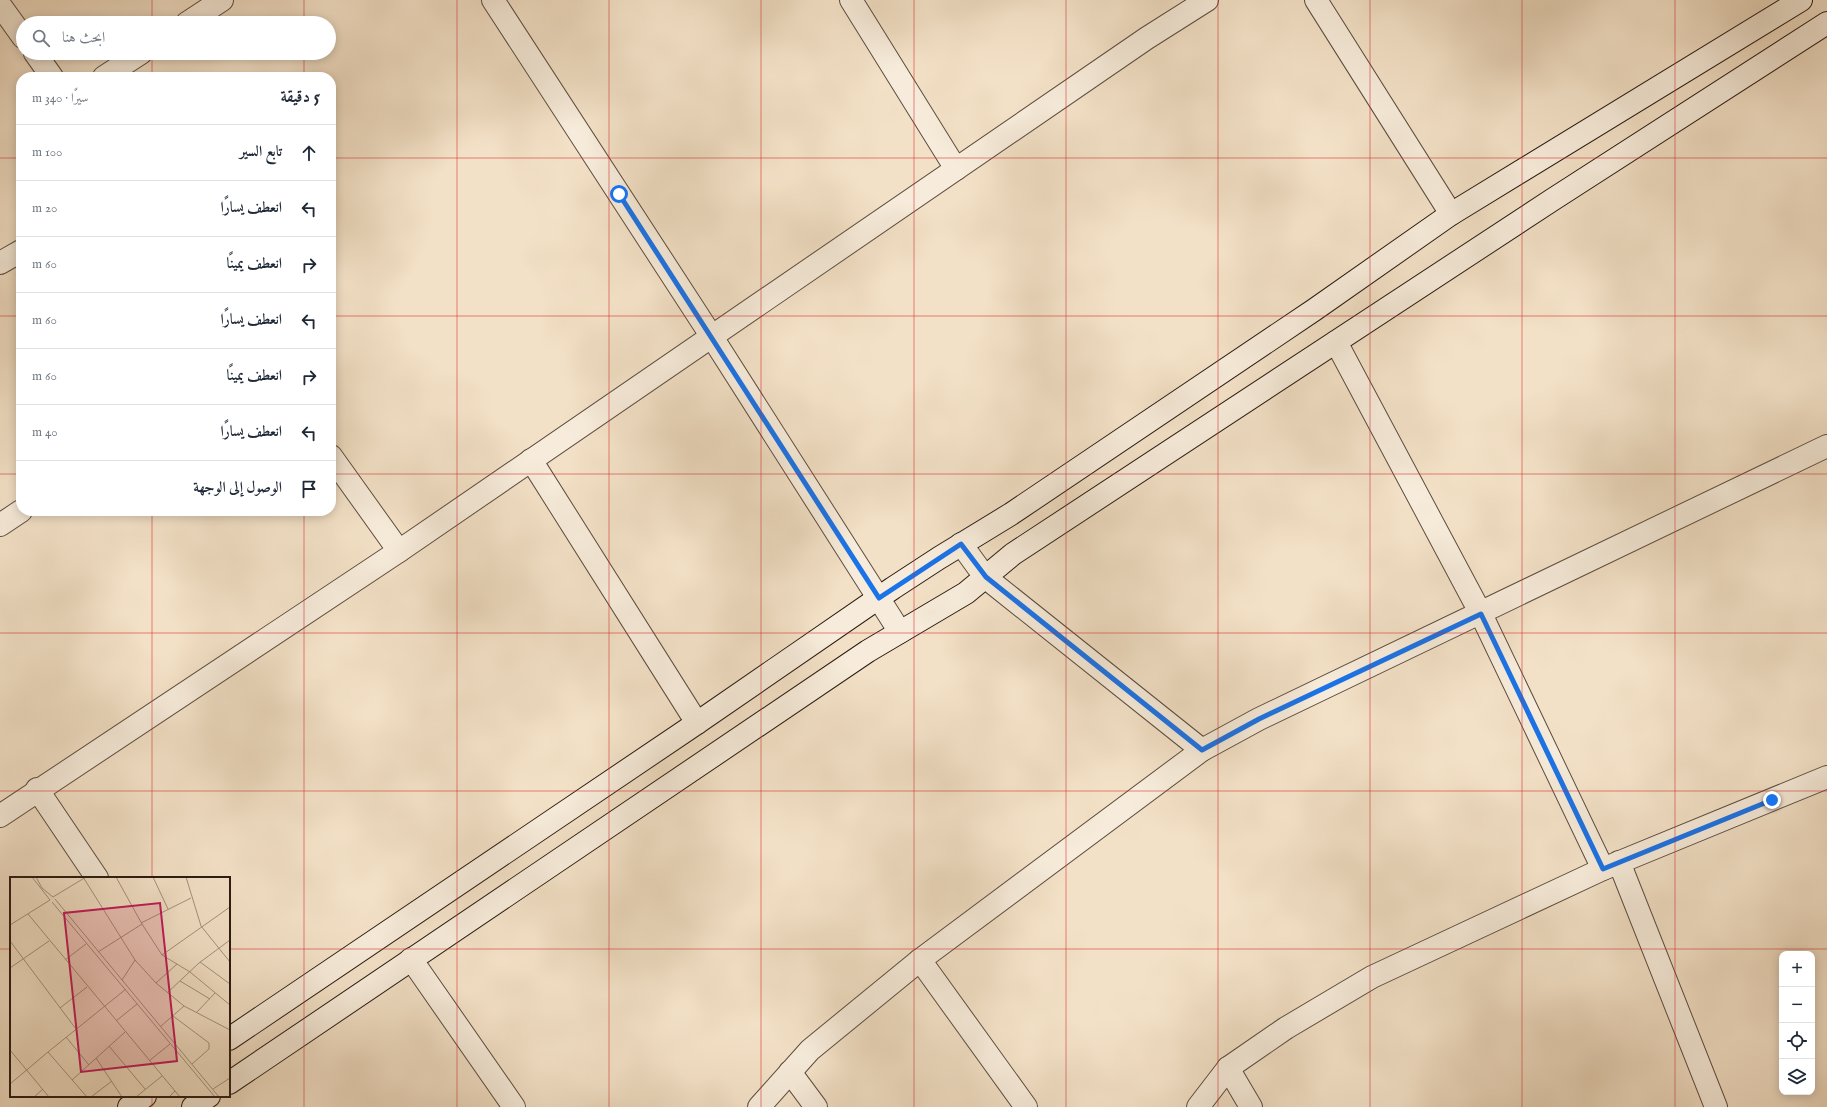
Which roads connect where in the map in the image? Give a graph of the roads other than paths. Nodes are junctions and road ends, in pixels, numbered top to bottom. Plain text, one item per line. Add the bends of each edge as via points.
1 (222, 0) edge
2 (493, 0) edge
3 (851, 0) edge
4 (1207, 0) edge
5 (1316, 0) edge
6 (1801, 0) edge
7 (0, 5) edge
8 (198, 16) edge
9 (1827, 23) edge
10 (16, 27) edge
11 (40, 60) edge
12 (130, 60) edge
13 (48, 72) edge
14 (112, 72) edge
15 (956, 169) junction
16 (1451, 214) junction
17 (16, 255) edge
18 (0, 263) edge
19 (712, 337) junction
20 (1336, 342) junction
21 (1827, 446) edge
22 (531, 460) junction
23 (336, 463) edge
24 (16, 514) edge
25 (0, 525) edge
26 (961, 544) junction
27 (399, 551) junction
28 (986, 577) junction
29 (879, 598) junction
30 (1481, 614) junction
31 (900, 632) junction
32 (697, 723) junction
33 (1202, 750) junction
34 (1827, 777) edge
35 (38, 789) junction
36 (0, 816) edge
37 (1611, 865) junction
38 (96, 877) edge
39 (411, 960) junction
40 (920, 960) junction
41 (230, 1038) edge
42 (1228, 1068) junction
43 (790, 1072) junction
44 (230, 1082) edge
45 (143, 1097) edge
46 (208, 1097) edge
47 (128, 1107) edge
48 (193, 1107) edge
49 (514, 1107) edge
50 (759, 1107) edge
51 (816, 1107) edge
52 (1026, 1107) edge
53 (1198, 1107) edge
54 (1251, 1107) edge
55 (1716, 1107) edge

1 - 8 street
2 - 19 street
3 - 15 street
4 - 15 street
5 - 16 street
6 - 16 street
7 - 10 street
9 - 20 street
11 - 13 street
12 - 14 street
15 - 19 street
16 - 26 street via 1011,514
17 - 18 street
19 - 22 street
19 - 29 street
20 - 28 street via 1013,554
20 - 30 street
21 - 30 street
22 - 27 street
22 - 32 street
23 - 27 street
24 - 25 street
26 - 28 street
26 - 29 street
27 - 35 street
28 - 31 street
28 - 33 street
29 - 31 street
29 - 32 street
30 - 33 street via 1259,719
30 - 37 street
31 - 39 street via 868,651
32 - 41 street
33 - 40 street
34 - 37 street
35 - 36 street
35 - 38 street
37 - 42 street via 1372,977 1286,1028
37 - 55 street
39 - 44 street
39 - 49 street
40 - 43 street via 810,1050
40 - 52 street
42 - 53 street
42 - 54 street
43 - 50 street
43 - 51 street
45 - 47 street
46 - 48 street

